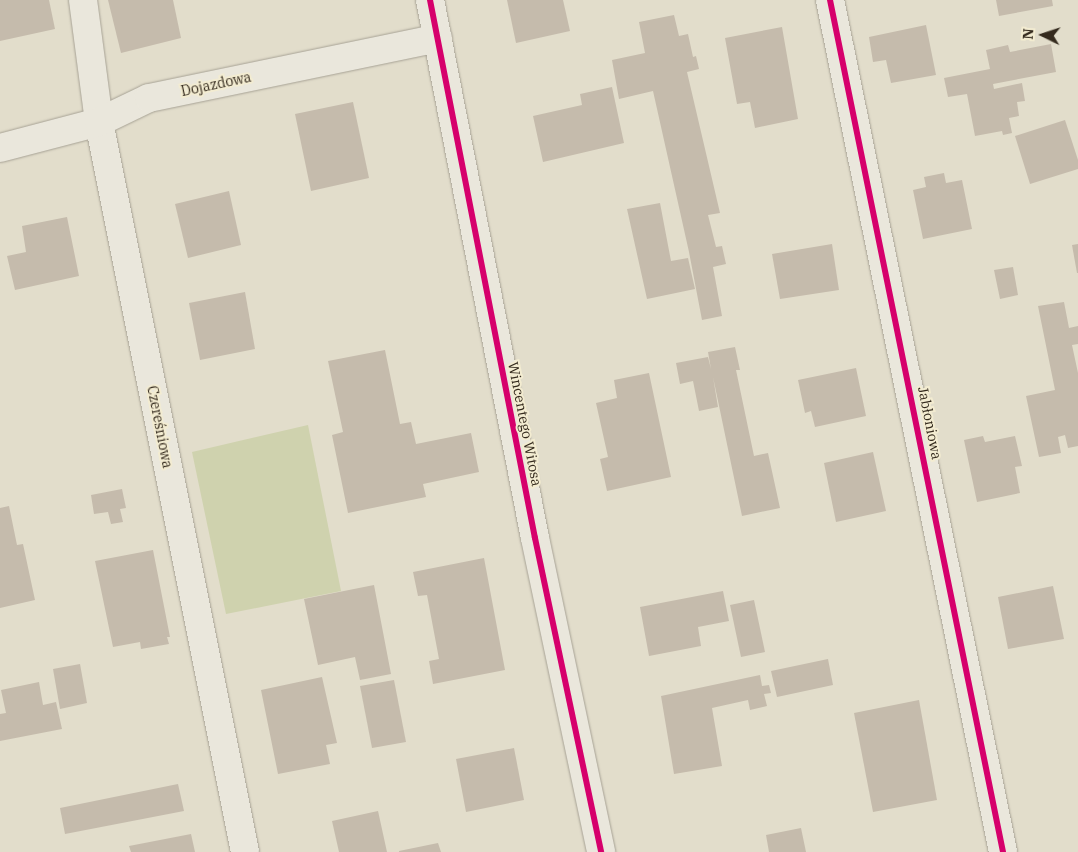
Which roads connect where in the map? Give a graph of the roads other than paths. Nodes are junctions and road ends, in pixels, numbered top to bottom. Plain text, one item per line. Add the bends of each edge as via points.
1 (83, 0) edge
2 (430, 0) edge
3 (830, 0) edge
4 (438, 38) junction
5 (99, 122) junction
6 (0, 148) edge
7 (245, 852) edge
8 (601, 852) edge
9 (1003, 852) edge

1 - 5 street, Czereśniowa
2 - 4 street, Wincentego Witosa
3 - 9 street, Jabłoniowa
4 - 5 street, Dojazdowa via 149,98
4 - 8 street, Wincentego Witosa via 534,538
5 - 6 street, Dojazdowa
5 - 7 street, Czereśniowa

